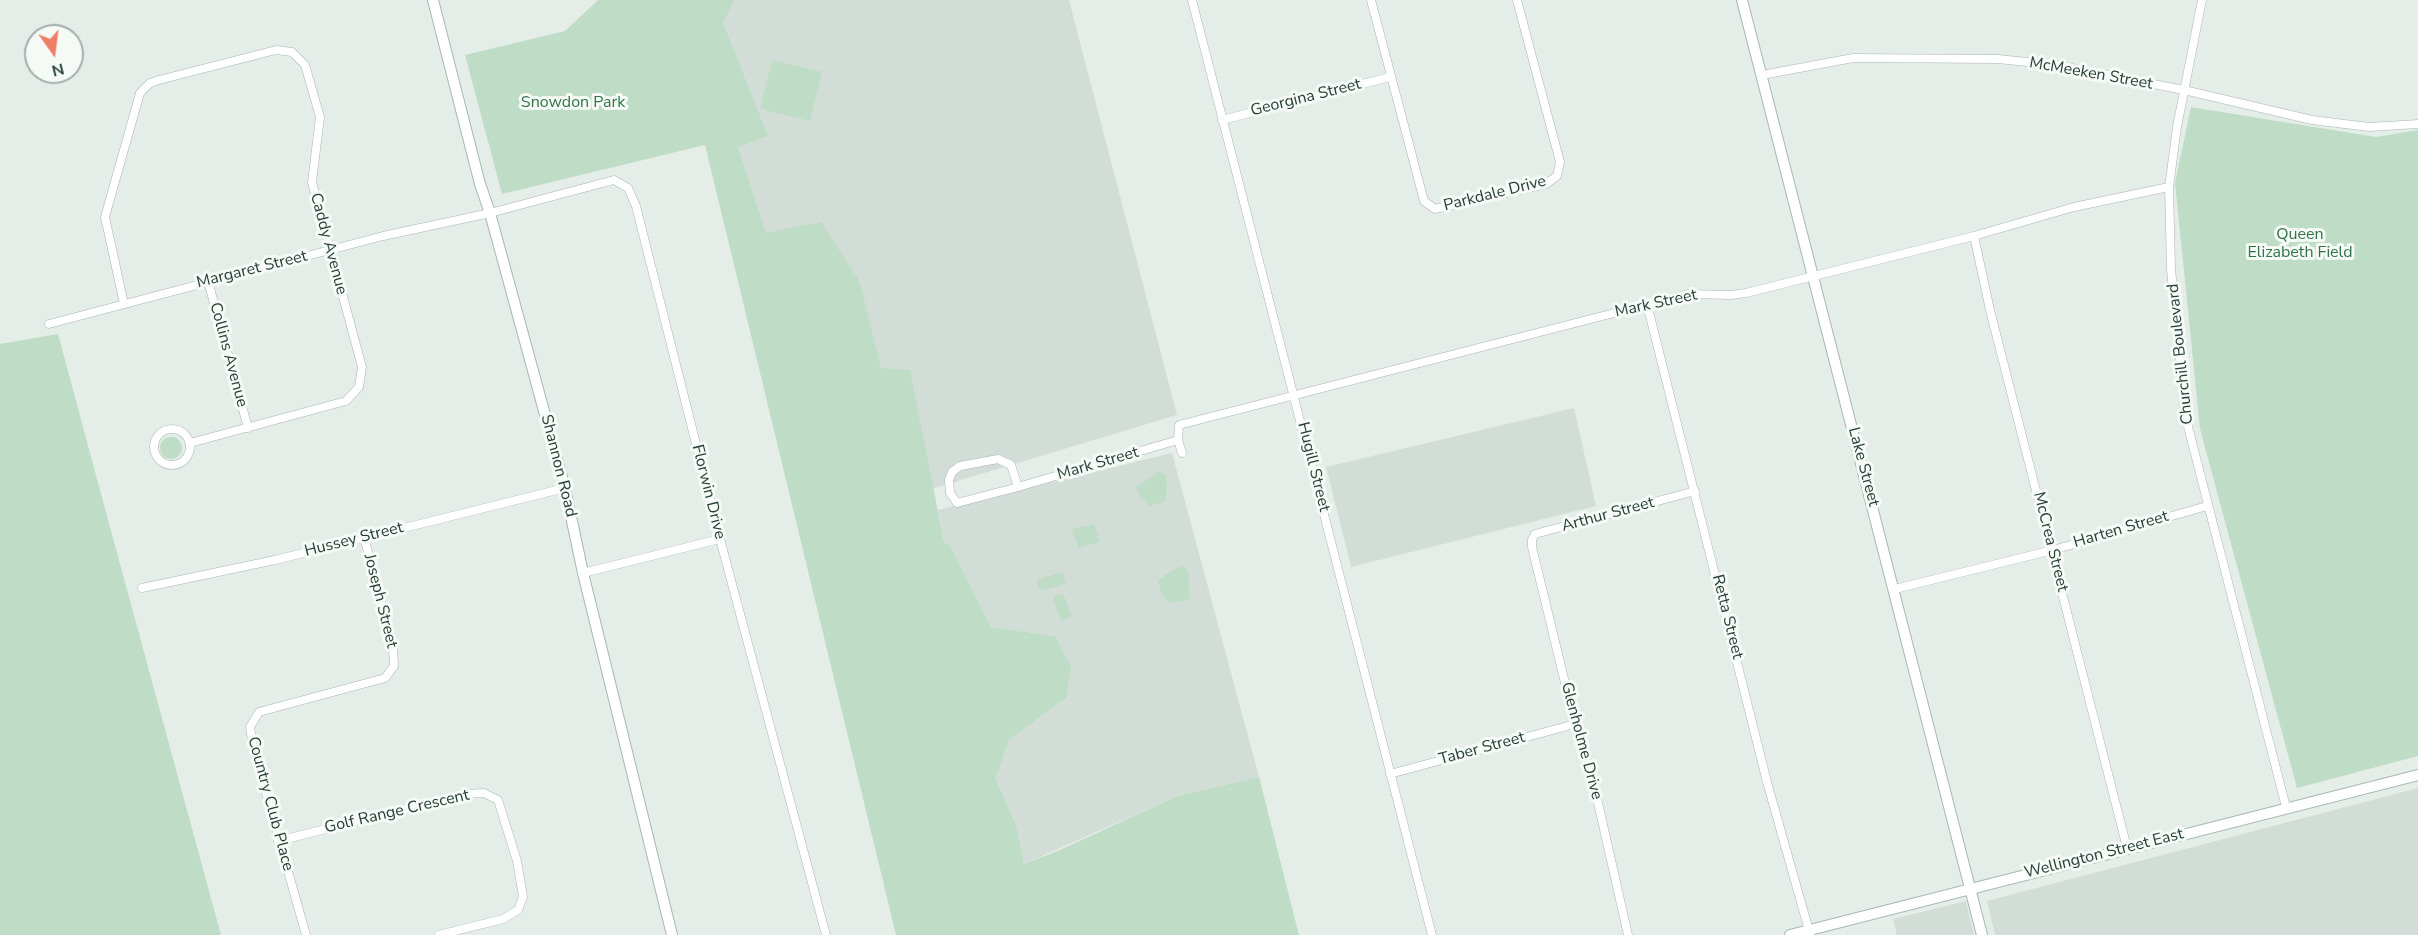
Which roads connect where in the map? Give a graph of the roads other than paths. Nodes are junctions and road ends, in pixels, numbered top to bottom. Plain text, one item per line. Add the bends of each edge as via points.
1 (433, 0) edge
2 (1192, 0) edge
3 (1371, 0) edge
4 (1517, 0) edge
5 (1742, 0) edge
6 (2202, 0) edge
7 (1762, 75) junction
8 (1390, 77) junction
9 (2184, 90) junction
10 (1222, 120) junction
11 (2418, 124) edge
12 (2169, 187) junction
13 (490, 213) junction
14 (1974, 236) junction
15 (330, 251) junction
16 (1814, 277) junction
17 (208, 281) junction
18 (124, 303) junction
19 (1647, 304) junction
20 (49, 324) dead end
21 (1295, 396) junction
22 (248, 428) junction
23 (1178, 441) junction
24 (190, 443) junction
25 (1182, 453) dead end
26 (1018, 487) junction
27 (565, 488) junction
28 (1695, 491) junction
29 (2207, 506) junction
30 (364, 537) junction
31 (720, 538) junction
32 (1532, 547) joint
33 (2053, 549) junction
34 (583, 573) junction
35 (142, 588) dead end
36 (1895, 589) junction
37 (394, 666) joint
38 (1575, 724) junction
39 (1390, 774) junction
40 (2418, 775) edge
41 (2286, 807) junction
42 (278, 841) junction
43 (2127, 848) junction
44 (1970, 889) junction
45 (1810, 933) edge
46 (306, 935) edge
47 (439, 935) edge
48 (672, 935) edge
49 (826, 935) edge
50 (1432, 935) edge
51 (1628, 935) edge
52 (1790, 935) edge
53 (1982, 935) edge

1 - 13 street, Shannon Road
2 - 10 street, Hugill Street
3 - 8 street, Parkdale Drive
4 - 8 street, Parkdale Drive via 1560,162 1557,176 1546,184 1435,209 1424,201
5 - 7 street, Lake Street
6 - 9 street, Churchill Boulevard
7 - 9 street, McMeeken Street via 1852,58 1998,59 2056,65
7 - 16 street, Lake Street
8 - 10 street, Georgina Street
9 - 11 street, McMeeken Street via 2312,120 2369,127
9 - 12 street, Churchill Boulevard
10 - 21 street, Hugill Street
12 - 14 street, Mark Street via 2074,207
12 - 29 street, Churchill Boulevard via 2171,269 2185,415
13 - 15 street, Margaret Street
13 - 27 street, Shannon Road
13 - 31 street, Florwin Drive via 614,180 628,188 636,206
14 - 16 street, Mark Street
14 - 33 street, McCrea Street
15 - 17 street, Margaret Street
15 - 18 street, Caddy Avenue via 312,182 321,126 309,73 292,52 255,54 150,83 140,93 105,217
15 - 22 street, Caddy Avenue via 362,367 359,387 346,401
16 - 19 street, Mark Street via 1731,296 1688,294
16 - 36 street, Lake Street
17 - 18 street, Margaret Street
17 - 22 street, Collins Avenue
18 - 20 street, Margaret Street
19 - 21 street, Mark Street
19 - 28 street, Retta Street
21 - 23 street, Mark Street via 1179,425
21 - 39 street, Hugill Street
22 - 24 street, Caddy Avenue
23 - 25 street
23 - 26 street, Mark Street
24 - 24 street via 184,433 166,430 154,442 154,454 162,463 174,466 185,460
26 - 26 street, Mark Street via 957,503 950,493 949,480 960,466 998,459 1011,465
27 - 30 street, Hussey Street
27 - 34 street, Shannon Road
28 - 32 street, Arthur Street via 1535,534
28 - 45 street, Retta Street via 1767,782
29 - 33 street, Harten Street
29 - 41 street, Churchill Boulevard
30 - 35 street, Hussey Street
30 - 37 street, Joseph Street via 393,648
31 - 34 street
31 - 49 street, Florwin Drive
32 - 38 street, Glenholme Drive
33 - 36 street, Harten Street
33 - 43 street, McCrea Street
34 - 48 street, Shannon Road
36 - 44 street, Lake Street
37 - 42 street, Country Club Place via 385,678 259,712 250,727
38 - 39 street, Taber Street
38 - 51 street, Glenholme Drive via 1596,794
39 - 50 street, Hugill Street
40 - 41 street, Wellington Street East
41 - 43 street, Wellington Street East
42 - 46 street, Country Club Place
42 - 47 street, Golf Range Crescent via 465,794 484,793 498,800 523,897 518,910 503,920
43 - 44 street, Wellington Street East
44 - 45 street, Wellington Street East
44 - 53 street, Lake Street
45 - 52 street, Wellington Street East

